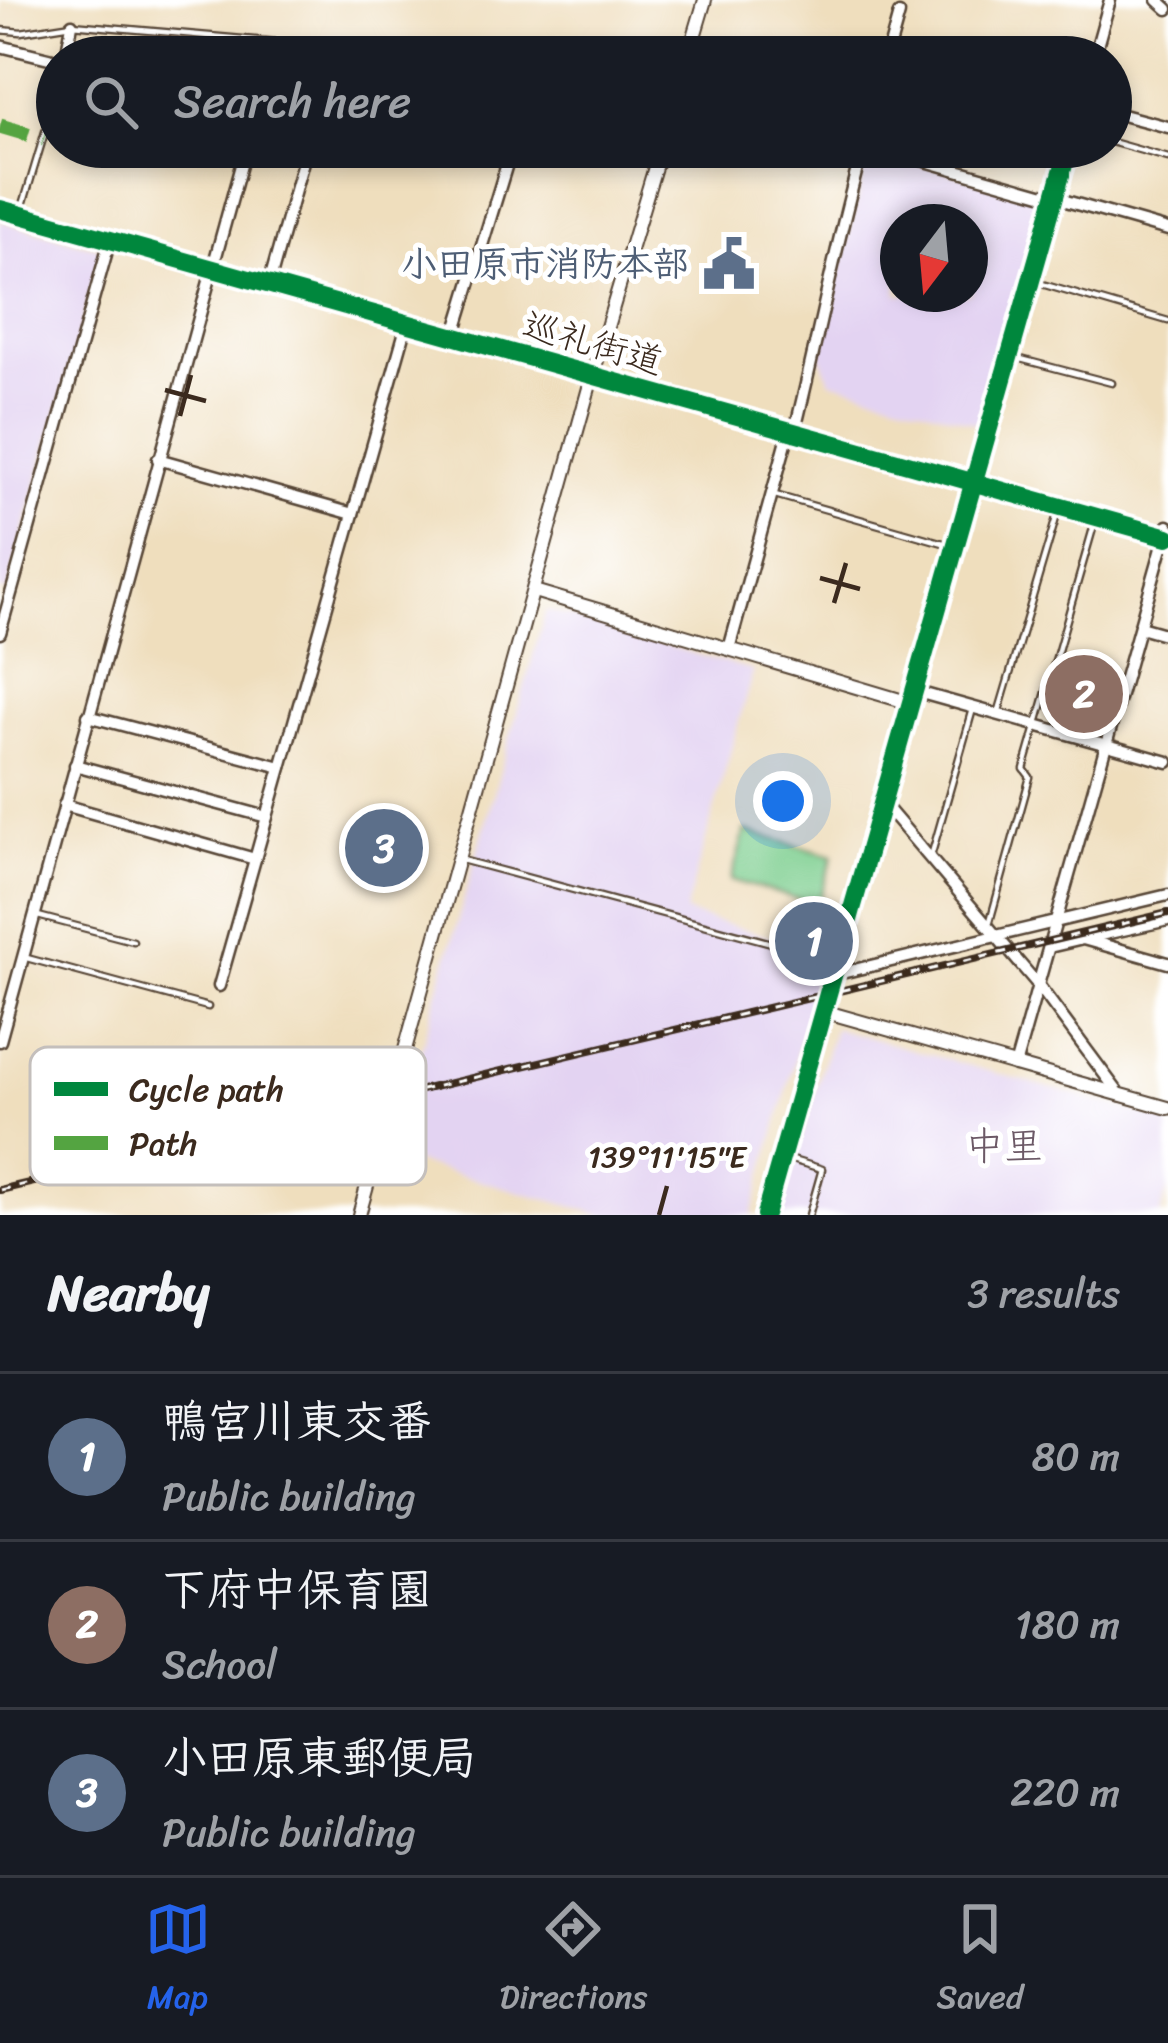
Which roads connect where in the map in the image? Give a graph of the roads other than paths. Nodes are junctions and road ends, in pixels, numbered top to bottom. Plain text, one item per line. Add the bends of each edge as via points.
1 (705, 0) edge
2 (1110, 0) edge
3 (1158, 0) edge
4 (1168, 9) edge
5 (899, 14) dead end
6 (72, 24) junction
7 (0, 30) edge
8 (70, 36) edge
9 (210, 36) edge
10 (694, 36) edge
11 (893, 36) edge
12 (1100, 36) edge
13 (0, 46) edge
14 (36, 55) edge
15 (1132, 118) edge
16 (1168, 128) edge
17 (1132, 148) edge
18 (1168, 158) edge
19 (36, 161) edge
20 (240, 168) edge
21 (301, 168) edge
22 (506, 168) edge
23 (655, 168) edge
24 (857, 168) edge
25 (950, 168) edge
26 (1063, 168) edge
27 (1055, 198) junction
28 (0, 209) edge
29 (20, 214) junction
30 (1168, 230) edge
31 (110, 240) junction
32 (210, 269) junction
33 (1031, 280) junction
34 (269, 284) junction
35 (1168, 321) edge
36 (407, 324) junction
37 (454, 337) junction
38 (1010, 356) junction
39 (592, 377) junction
40 (1112, 383) dead end
41 (791, 433) junction
42 (158, 459) junction
43 (974, 484) junction
44 (773, 494) junction
45 (1059, 508) junction
46 (353, 514) junction
47 (1096, 518) junction
48 (1167, 533) edge
49 (954, 546) junction
50 (1154, 574) junction
51 (1168, 578) edge
52 (534, 591) junction
53 (1140, 626) junction
54 (0, 633) edge
55 (1168, 634) edge
56 (729, 649) junction
57 (912, 697) junction
58 (974, 707) junction
59 (998, 714) junction
60 (88, 716) junction
61 (1037, 725) junction
62 (1106, 745) junction
63 (1168, 762) edge
64 (75, 765) junction
65 (281, 767) junction
66 (882, 802) junction
67 (64, 805) junction
68 (267, 817) junction
69 (255, 859) junction
70 (458, 859) junction
71 (930, 859) junction
72 (1168, 895) edge
73 (34, 915) junction
74 (1168, 920) edge
75 (1057, 922) junction
76 (993, 931) junction
77 (1083, 939) junction
78 (133, 941) dead end
79 (1049, 947) junction
80 (23, 957) junction
81 (1168, 963) edge
82 (835, 968) junction
83 (219, 986) dead end
84 (1039, 986) junction
85 (208, 1007) dead end
86 (823, 1011) junction
87 (0, 1041) edge
88 (406, 1047) edge
89 (1015, 1066) junction
90 (1120, 1095) junction
91 (1168, 1108) edge
92 (782, 1157) junction
93 (367, 1185) edge
94 (359, 1215) edge
95 (766, 1215) edge
96 (808, 1215) edge

1 - 10 street
2 - 12 street
3 - 4 street
5 - 11 street
6 - 7 lane
6 - 8 street
6 - 9 lane
13 - 14 street
15 - 16 street
17 - 18 lane
19 - 29 lane
20 - 32 street
21 - 34 street
22 - 37 street
23 - 39 street
24 - 41 street
25 - 27 street
26 - 27 street
27 - 30 street
27 - 33 street
28 - 29 street, 巡礼街道
29 - 31 street, 巡礼街道
31 - 32 street, 巡礼街道
31 - 54 street
32 - 34 street, 巡礼街道
32 - 42 street
33 - 35 lane
33 - 38 street
34 - 36 street, 巡礼街道
36 - 37 street, 巡礼街道
36 - 46 street
37 - 39 street, 巡礼街道
38 - 40 lane
38 - 43 street
39 - 41 street, 巡礼街道
39 - 52 street
41 - 43 street, 巡礼街道
41 - 44 street
42 - 46 street
42 - 60 street
43 - 45 street, 巡礼街道
43 - 49 street
44 - 49 lane
44 - 56 street
45 - 47 street, 巡礼街道
45 - 59 lane
46 - 65 street
47 - 48 street, 巡礼街道
47 - 61 lane
48 - 50 street
49 - 57 street
50 - 51 lane
50 - 53 street
52 - 56 street
52 - 70 street
53 - 55 street
53 - 62 street
56 - 57 street
57 - 58 street
57 - 66 street
58 - 59 street
58 - 71 lane
59 - 61 street
60 - 64 street
60 - 65 street
61 - 62 street
61 - 76 lane
62 - 63 street
62 - 75 street
64 - 67 street
64 - 68 street
65 - 68 street
66 - 71 street
66 - 82 street
67 - 69 street
67 - 73 street
68 - 69 street
69 - 83 street
70 - 82 lane
70 - 88 street
71 - 76 street
72 - 75 street
73 - 78 lane
73 - 80 street
74 - 77 street
75 - 76 street
75 - 79 street
76 - 82 street
76 - 84 street
77 - 79 street
77 - 81 street
79 - 84 street
80 - 85 lane
80 - 87 street
82 - 86 street
84 - 89 street
84 - 90 street
86 - 89 street
86 - 92 street
89 - 90 street
90 - 91 street
92 - 95 street
92 - 96 lane via 822,1169
93 - 94 street

